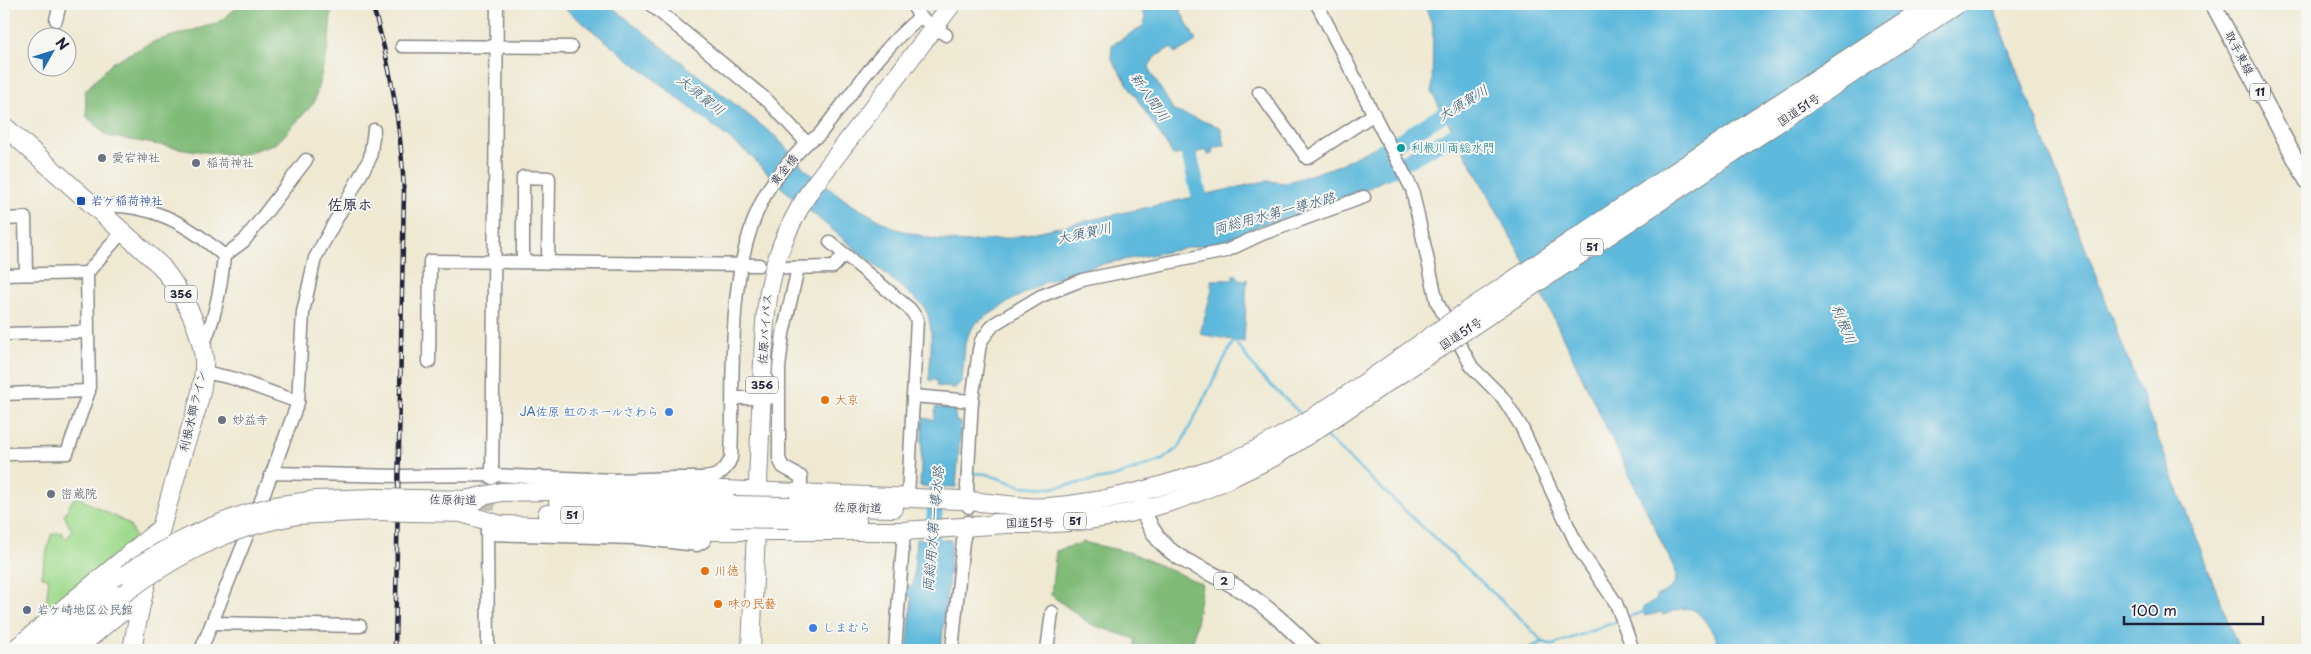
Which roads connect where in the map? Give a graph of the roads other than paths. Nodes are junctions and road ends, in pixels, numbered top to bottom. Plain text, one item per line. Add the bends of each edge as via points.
1 (60, 4) edge
2 (497, 4) edge
3 (650, 4) edge
4 (912, 4) edge
5 (952, 4) edge
6 (1317, 4) edge
7 (1931, 4) edge
8 (1957, 4) edge
9 (2213, 4) edge
10 (56, 20) dead end
11 (933, 26) junction
12 (402, 46) dead end
13 (496, 46) junction
14 (571, 47) dead end
15 (1259, 92) dead end
16 (1374, 114) junction
17 (374, 130) dead end
18 (6, 133) edge
19 (804, 146) junction
20 (306, 160) dead end
21 (2307, 181) edge
22 (1364, 197) dead end
23 (96, 206) junction
24 (4, 219) edge
25 (123, 231) junction
26 (830, 242) dead end
27 (844, 255) junction
28 (224, 256) junction
29 (493, 262) junction
30 (523, 262) junction
31 (548, 262) junction
32 (741, 265) junction
33 (759, 265) dead end
34 (86, 273) junction
35 (26, 274) junction
36 (4, 275) edge
37 (87, 332) junction
38 (4, 334) edge
39 (202, 348) junction
40 (429, 362) dead end
41 (204, 372) junction
42 (89, 391) junction
43 (4, 394) edge
44 (913, 396) junction
45 (734, 398) junction
46 (762, 398) junction
47 (780, 399) junction
48 (972, 401) junction
49 (298, 402) junction
50 (4, 454) edge
51 (272, 473) junction
52 (1220, 475) junction
53 (492, 477) junction
54 (676, 483) junction
55 (1139, 490) junction
56 (759, 491) junction
57 (800, 492) junction
58 (463, 506) junction
59 (1143, 509) junction
60 (273, 513) junction
61 (912, 514) junction
62 (964, 515) junction
63 (160, 528) junction
64 (704, 531) junction
65 (755, 531) junction
66 (140, 606) junction
67 (1052, 612) dead end
68 (212, 623) junction
69 (360, 626) dead end
70 (4, 644) edge
71 (12, 650) edge
72 (34, 650) edge
73 (54, 650) edge
74 (75, 650) edge
75 (132, 650) edge
76 (201, 650) edge
77 (488, 650) edge
78 (751, 650) edge
79 (895, 650) edge
80 (952, 650) edge
81 (1047, 650) edge
82 (1312, 650) edge
83 (1633, 650) edge

1 - 10 street
2 - 13 street
3 - 19 street via 768,101
4 - 11 street
5 - 11 highway, 佐原バイパス / 356
6 - 16 street
7 - 52 highway, 国道51号 / 51, bridge
8 - 52 highway, 国道51号 / 51, bridge via 1272,458
9 - 21 main road, 取手東線 / 11
11 - 19 street, 黄金橋 via 906,29 819,135
11 - 46 highway, 佐原バイパス / 356 via 796,212 776,260 768,291
12 - 13 street
13 - 14 street
13 - 29 street
15 - 16 street via 1307,158
16 - 83 street via 1416,202 1437,302 1472,367 1503,398 1522,426 1579,549 1616,603
17 - 49 street via 370,158 315,258 304,312
18 - 23 highway, 利根水郷ライン / 356
19 - 32 street, 黄金橋 via 767,191 752,223
20 - 28 street via 244,241
22 - 48 street via 1262,234 1226,251 1090,278 1041,296 994,324 981,341
23 - 25 highway, 利根水郷ライン / 356
23 - 28 street via 112,205 159,213 189,229
24 - 35 street via 25,218
25 - 34 street
25 - 39 highway, 利根水郷ライン / 356 via 172,281 191,313
26 - 27 street
27 - 44 street via 910,310 916,319
27 - 47 street via 833,267 792,268 782,334
28 - 39 street via 221,288
29 - 30 street
29 - 40 street via 430,261
29 - 53 street
30 - 31 street
30 - 31 street via 523,177 549,178
31 - 32 street
32 - 33 street
32 - 45 street, 黄金橋 via 735,320
34 - 35 street
34 - 37 street
35 - 36 street
37 - 38 street
37 - 42 street
39 - 41 highway, 利根水郷ライン / 356
41 - 49 street via 232,378
41 - 63 highway, 利根水郷ライン / 356
42 - 43 street
42 - 50 street via 67,453
44 - 48 street
44 - 61 street
45 - 46 street
45 - 54 street, 黄金橋 via 731,458 727,469 719,476
46 - 47 street
46 - 56 highway, 佐原バイパス / 356
47 - 57 street via 779,460 801,477
48 - 62 street
49 - 51 street
51 - 53 street, 黄金橋
51 - 68 street
52 - 55 highway, 国道51号 / 51
52 - 59 highway, 国道51号 / 51 via 1185,498
53 - 54 street, 黄金橋
54 - 56 highway
54 - 58 highway via 501,492
55 - 59 main road, 2
55 - 62 highway, 国道51号 / 51 via 1072,505
56 - 57 highway
56 - 65 highway, 佐原バイパス / 356
57 - 61 highway
58 - 60 highway, 佐原街道 / 51, bridge via 316,500
58 - 61 highway, 佐原街道 / 51, bridge
58 - 64 highway via 502,525
59 - 62 highway, 国道51号 / 51 via 1038,524 1006,524
59 - 82 main road, 2 via 1157,540 1267,608
60 - 72 highway, 佐原街道 / 51, bridge via 250,512 193,533 126,574
60 - 73 highway, 佐原街道 / 51, bridge via 198,546 153,572
61 - 62 highway
61 - 62 highway
61 - 65 highway
61 - 79 street
62 - 80 street
63 - 66 highway, 利根水郷ライン / 356
63 - 71 highway
64 - 65 highway
64 - 77 street via 704,540 697,545 636,538 487,532
65 - 78 highway, 佐原バイパス / 356
66 - 74 highway via 118,614
66 - 75 highway, 利根水郷ライン / 356
67 - 81 street
68 - 69 street
68 - 76 street
70 - 71 street

